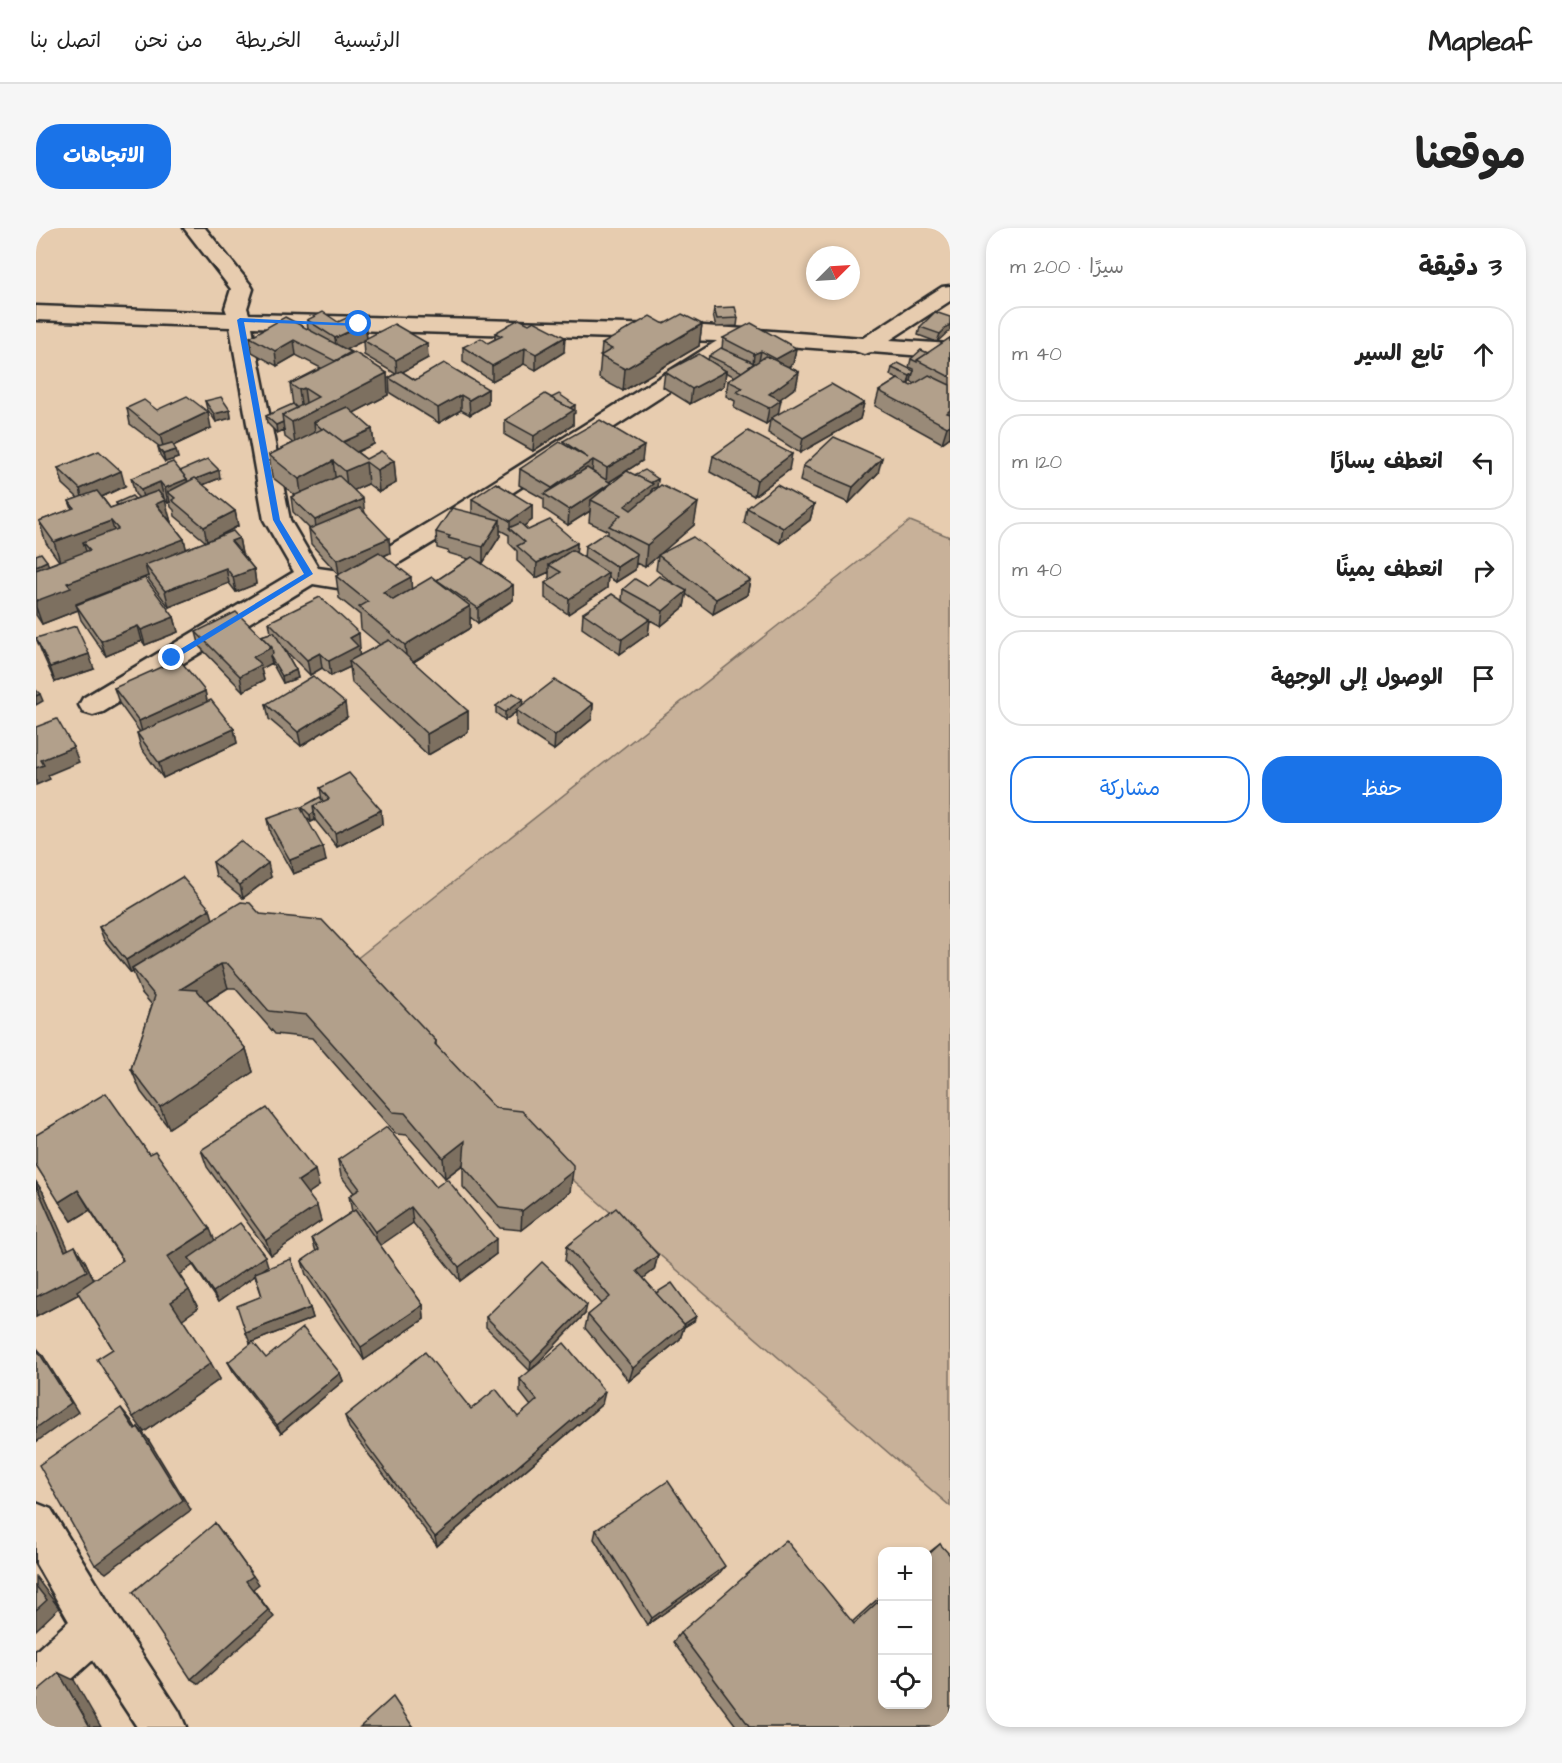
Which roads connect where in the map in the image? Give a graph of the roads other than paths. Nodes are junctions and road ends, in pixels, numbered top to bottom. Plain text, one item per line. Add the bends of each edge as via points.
1 (194, 228) edge
2 (950, 292) edge
3 (36, 313) edge
4 (240, 320) junction
5 (740, 336) junction
6 (864, 347) junction
7 (950, 351) edge
8 (309, 574) junction
9 (93, 705) dead end
10 (36, 1524) edge
11 (97, 1626) junction
12 (36, 1681) edge
13 (163, 1727) edge

1 - 4 street via 242,289 236,308
2 - 6 street
3 - 4 street
4 - 5 street
4 - 8 street via 277,520
5 - 6 street
5 - 8 street via 350,581
6 - 7 street
8 - 9 street
10 - 11 street
11 - 12 street
11 - 13 street

